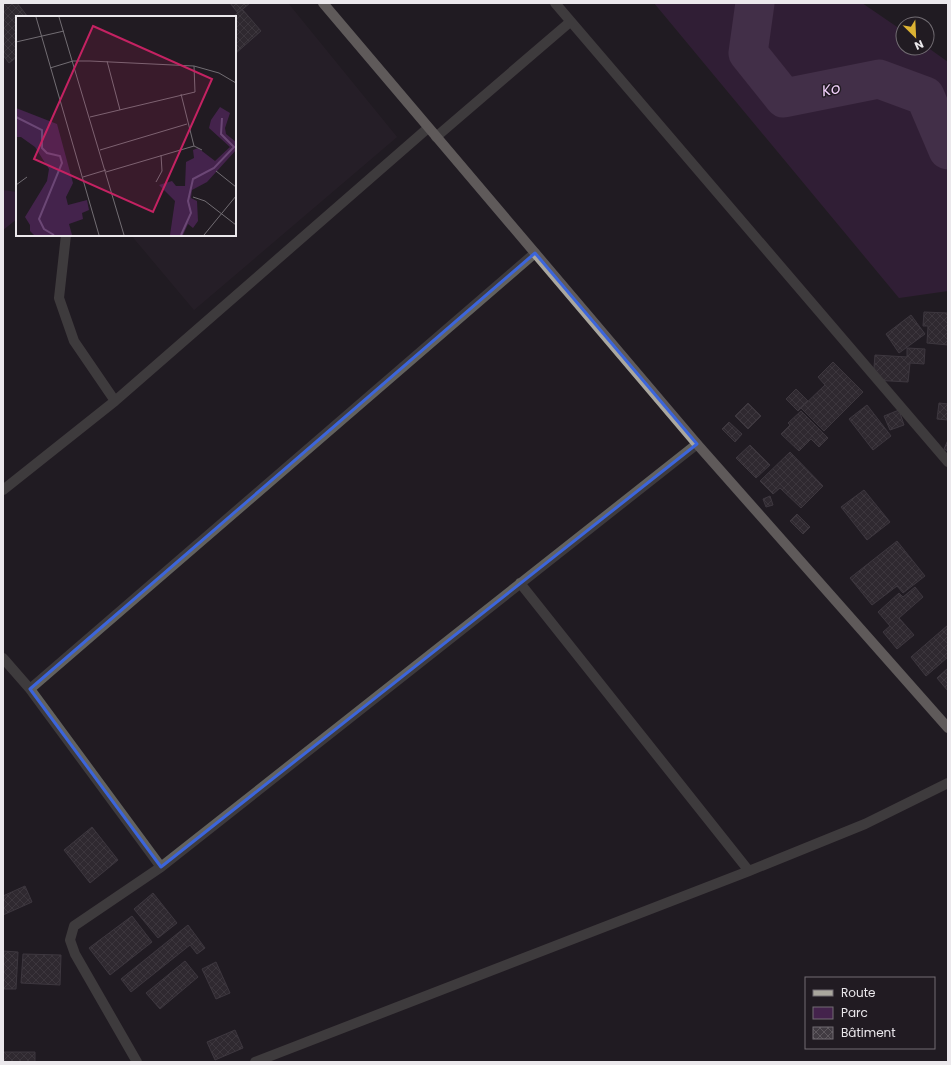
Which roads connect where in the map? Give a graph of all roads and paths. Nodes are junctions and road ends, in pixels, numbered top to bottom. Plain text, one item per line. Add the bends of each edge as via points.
1 (323, 3) edge
2 (555, 3) edge
3 (570, 22) junction
4 (428, 128) junction
5 (436, 137) junction
6 (66, 236) edge
7 (535, 253) junction
8 (115, 401) junction
9 (697, 444) junction
10 (948, 462) edge
11 (3, 490) edge
12 (520, 582) junction
13 (3, 658) edge
14 (30, 689) junction
15 (948, 728) edge
16 (948, 783) edge
17 (161, 867) junction
18 (749, 871) junction
19 (137, 1062) edge
20 (255, 1062) edge

1 - 4 main road
2 - 3 street
3 - 5 street
3 - 10 street
4 - 5 main road
4 - 8 street
5 - 7 main road
6 - 8 street via 59,298 74,341
7 - 9 main road
7 - 14 street
8 - 11 street
9 - 12 street
9 - 15 main road
12 - 17 street
12 - 18 street
13 - 14 street
14 - 17 street
16 - 18 street via 865,824
17 - 19 street via 74,926 70,940 75,954
18 - 20 street

